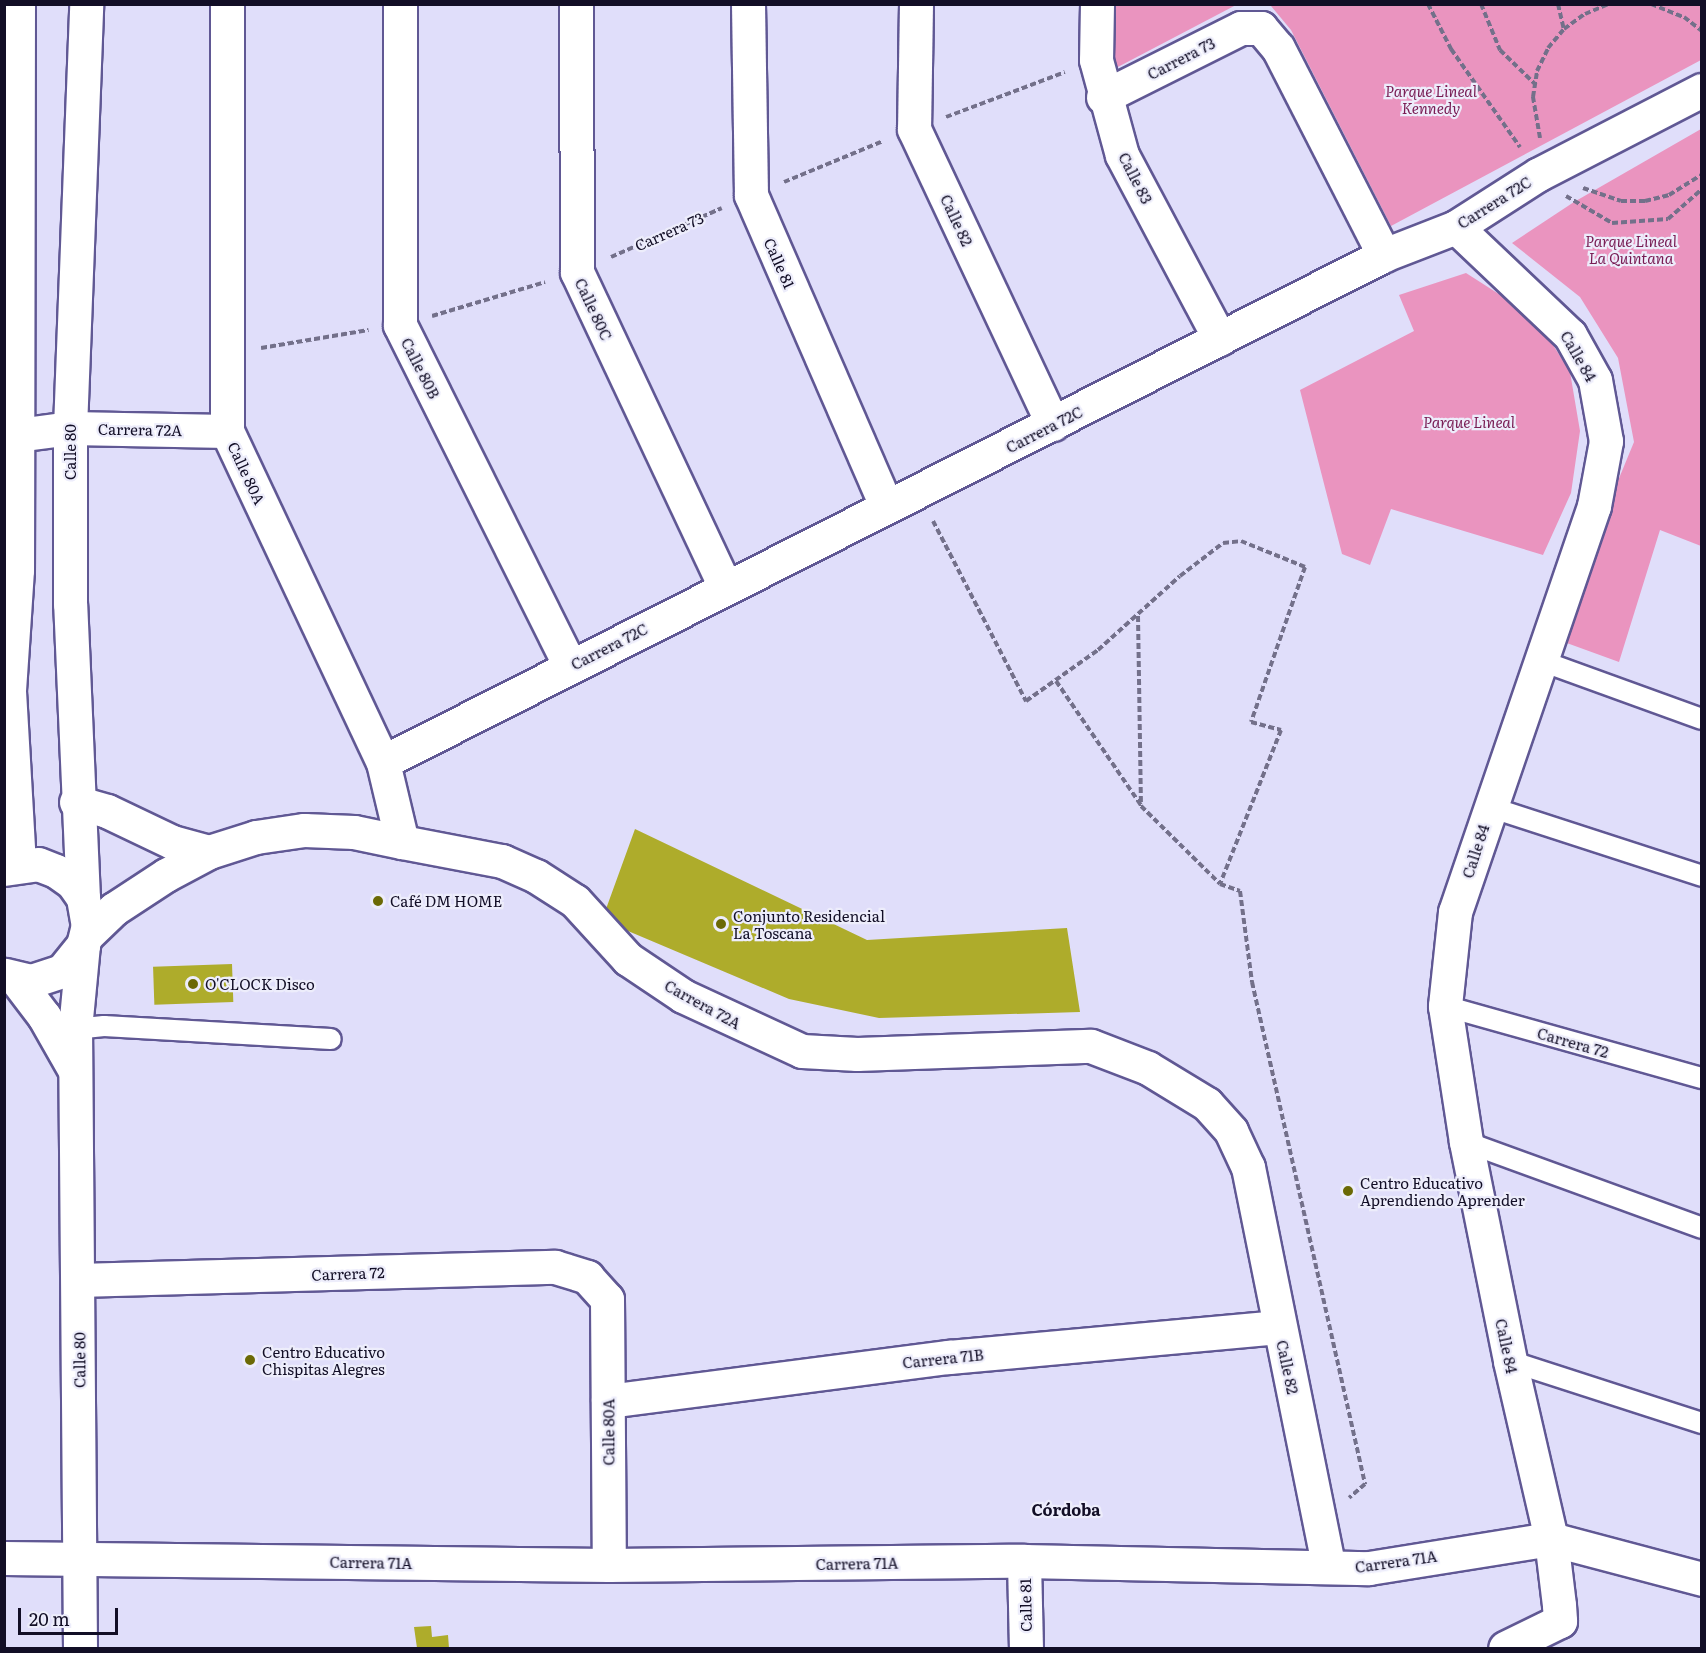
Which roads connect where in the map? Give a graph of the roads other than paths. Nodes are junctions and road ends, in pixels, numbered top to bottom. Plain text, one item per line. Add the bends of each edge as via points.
1 (18, 4) edge
2 (86, 4) edge
3 (227, 4) edge
4 (400, 4) edge
5 (576, 4) edge
6 (748, 4) edge
7 (916, 4) edge
8 (1096, 4) edge
9 (1701, 90) edge
10 (1103, 97) junction
11 (1456, 227) junction
12 (1384, 255) junction
13 (1220, 339) junction
14 (1053, 424) junction
15 (70, 428) junction
16 (227, 431) junction
17 (17, 435) junction
18 (886, 506) junction
19 (725, 587) junction
20 (1539, 660) junction
21 (570, 666) junction
22 (7, 698) edge
23 (1701, 719) edge
24 (383, 762) junction
25 (76, 802) junction
26 (1490, 807) junction
27 (402, 842) junction
28 (209, 852) junction
29 (12, 867) edge
30 (1701, 876) edge
31 (160, 881) junction
32 (83, 900) junction
33 (84, 941) junction
34 (10, 977) edge
35 (1445, 1006) junction
36 (75, 1029) junction
37 (331, 1039) dead end
38 (75, 1071) junction
39 (1701, 1078) edge
40 (1466, 1142) junction
41 (1248, 1167) joint
42 (1701, 1228) edge
43 (78, 1280) junction
44 (607, 1299) joint
45 (1279, 1327) junction
46 (1510, 1361) junction
47 (609, 1401) junction
48 (1701, 1422) edge
49 (1551, 1539) junction
50 (4, 1558) edge
51 (80, 1559) junction
52 (1024, 1561) junction
53 (609, 1565) junction
54 (1329, 1567) junction
55 (1701, 1579) edge
56 (80, 1648) edge
57 (1026, 1648) edge
58 (1505, 1648) edge

1 - 17 street
2 - 15 street, Calle 80
3 - 16 street, Calle 80A
4 - 21 street, Calle 80B via 400,326
5 - 19 street, Calle 80C via 577,272
6 - 18 street, Calle 81 via 751,195
7 - 14 street, Calle 82 via 914,129
8 - 10 street, Calle 83 via 1096,60
9 - 11 street, Carrera 72C via 1539,174
10 - 12 street, Carrera 73 via 1241,28 1261,28 1278,48
10 - 13 street, Calle 83 via 1122,155
11 - 12 street, Carrera 72C
11 - 20 street, Calle 84 via 1570,335 1595,380 1606,441 1594,506
12 - 13 street, Carrera 72C
13 - 14 street, Carrera 72C
14 - 18 street, Carrera 72C via 919,494
15 - 16 street, Carrera 72A
15 - 17 street, Carrera 72A
15 - 25 street, Calle 80
16 - 24 street, Calle 80A
17 - 22 street via 16,570
18 - 19 street, Carrera 72C
19 - 21 street, Carrera 72C
20 - 23 lane
20 - 26 street, Calle 84
21 - 24 street, Carrera 72C
22 - 29 street
24 - 27 street, Calle 80A
25 - 28 street via 107,811 172,842
25 - 32 street, Calle 80
26 - 30 lane
26 - 35 street, Calle 84 via 1455,912
27 - 28 street, Carrera 72A via 354,832 304,830 256,837
27 - 41 street, Carrera 72A via 502,861 536,876 574,901 628,959 684,996 802,1050 857,1054 1091,1046 1148,1068 1207,1104 1231,1131
28 - 31 street, Carrera 72A
29 - 32 street via 38,864 56,871 72,882
31 - 32 street, Carrera 72A
31 - 33 street, Carrera 72A via 114,909
32 - 33 street, Calle 80
33 - 34 street, Carrera 72A via 62,970 31,981
33 - 36 street, Calle 80
34 - 38 street, Calle 80 via 44,1016
35 - 39 lane, Carrera 72
35 - 40 street, Calle 84
36 - 37 lane via 104,1026
36 - 38 street, Calle 80
38 - 43 street, Calle 80
40 - 42 lane
40 - 46 street, Calle 84
41 - 45 street, Calle 82
43 - 44 street, Carrera 72 via 555,1267 586,1277
43 - 51 street, Calle 80
44 - 47 street, Calle 80A
45 - 47 street, Carrera 71B via 949,1357
45 - 54 street, Calle 82
46 - 48 lane
46 - 49 street, Calle 84
47 - 53 street, Calle 80A
49 - 54 street, Carrera 71A via 1369,1568
49 - 55 street, Carrera 71A
49 - 58 street, Calle 84 via 1560,1621
50 - 51 street, Carrera 71A
51 - 53 street, Carrera 71A
51 - 56 street, Calle 80
52 - 53 street, Carrera 71A
52 - 54 street, Carrera 71A
52 - 57 street, Calle 81

